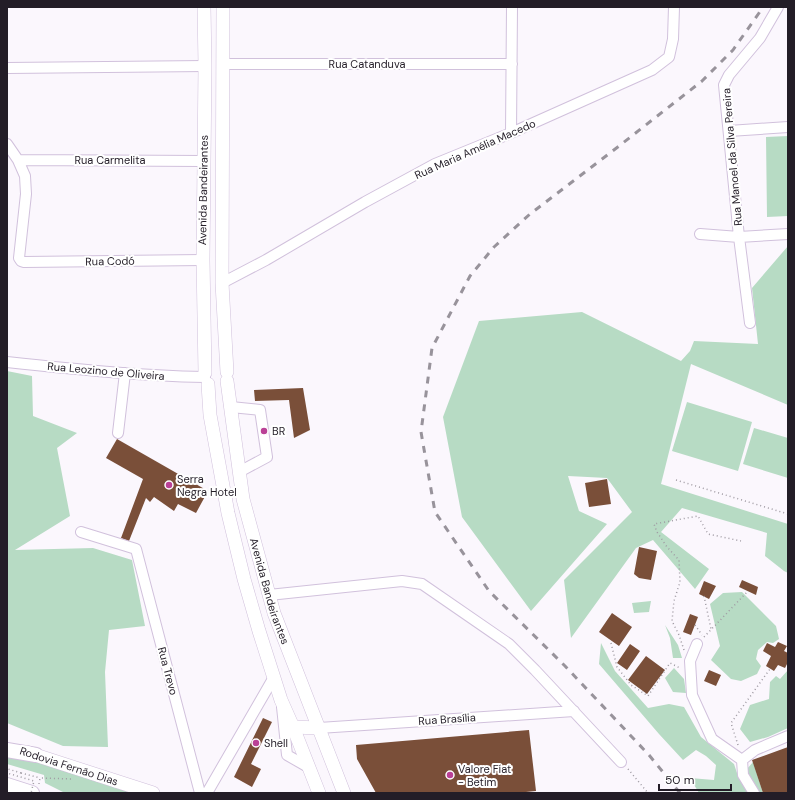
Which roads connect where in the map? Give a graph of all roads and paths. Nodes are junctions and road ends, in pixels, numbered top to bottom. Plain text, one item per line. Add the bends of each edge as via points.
1 (204, 7) edge
2 (223, 7) edge
3 (512, 7) edge
4 (674, 7) edge
5 (778, 7) edge
6 (222, 64) junction
7 (512, 64) junction
8 (205, 66) junction
9 (7, 68) edge
10 (788, 127) edge
11 (729, 131) junction
12 (511, 133) junction
13 (7, 144) edge
14 (18, 160) junction
15 (203, 161) junction
16 (700, 234) dead end
17 (788, 234) edge
18 (739, 237) junction
19 (203, 260) junction
20 (222, 284) junction
21 (750, 323) dead end
22 (7, 362) edge
23 (125, 373) junction
24 (227, 376) junction
25 (206, 378) junction
26 (230, 407) junction
27 (118, 433) dead end
28 (239, 472) junction
29 (676, 480) dead end
30 (788, 514) edge
31 (81, 532) dead end
32 (740, 541) dead end
33 (748, 591) dead end
34 (269, 595) junction
35 (704, 596) dead end
36 (695, 625) dead end
37 (711, 630) junction
38 (611, 643) dead end
39 (697, 644) dead end
40 (684, 650) dead end
41 (770, 669) dead end
42 (274, 677) junction
43 (691, 678) junction
44 (281, 700) junction
45 (574, 711) junction
46 (293, 727) junction
47 (320, 728) junction
48 (788, 736) edge
49 (7, 746) edge
50 (7, 750) edge
51 (36, 755) junction
52 (742, 760) junction
53 (621, 762) joint
54 (308, 767) junction
55 (40, 778) junction
56 (77, 779) dead end
57 (7, 785) edge
58 (34, 790) edge
59 (154, 793) edge
60 (200, 793) edge
61 (207, 793) edge
62 (308, 793) edge
63 (319, 793) edge
64 (344, 793) edge
65 (354, 793) edge
66 (648, 793) edge
67 (754, 793) edge

1 - 8 main road, Avenida Bandeirantes
2 - 6 main road, Avenida Bandeirantes
3 - 7 street
4 - 12 street, Rua Maria Amélia Macedo via 673,39 669,57 652,70
5 - 11 street, Rua Manoel da Silva Pereira via 760,38 729,75 724,85
6 - 7 street, Rua Catanduva
6 - 20 main road, Avenida Bandeirantes
7 - 12 street
8 - 9 street
8 - 15 main road, Avenida Bandeirantes
10 - 11 street
11 - 18 street, Rua Manoel da Silva Pereira
12 - 20 street, Rua Maria Amélia Macedo via 435,164
13 - 14 street
14 - 15 street, Rua Carmelita
14 - 19 street, Rua Codó via 25,176 26,194 19,258 21,261
15 - 19 main road, Avenida Bandeirantes
16 - 18 street
17 - 18 street
18 - 21 street, Rua Manoel da Silva Pereira
19 - 25 main road, Avenida Bandeirantes
20 - 24 main road, Avenida Bandeirantes
22 - 23 street, Rua Leozino de Oliveira
23 - 25 street, Rua Leozino de Oliveira
23 - 27 street
24 - 25 main road via 225,384 218,388 211,387
24 - 25 main road via 221,366 214,366 210,367
24 - 26 main road, Avenida Bandeirantes
25 - 42 main road, Avenida Bandeirantes via 210,415 228,513 250,601
26 - 28 main road, Avenida Bandeirantes
26 - 28 street via 260,410 267,457
28 - 34 main road, Avenida Bandeirantes via 243,499
29 - 30 path
31 - 60 street, Rua Trevo via 136,549
32 - 40 path via 708,534 698,516 654,524 667,547 679,560 680,582 674,601 672,621
33 - 37 path
34 - 45 street via 402,581 422,584 509,644
34 - 47 main road, Avenida Bandeirantes
35 - 37 path
36 - 37 path via 704,638
38 - 43 path via 617,667 631,685 648,696 670,663 687,671
39 - 43 street via 690,661
41 - 52 path via 731,723
42 - 44 main road, Avenida Bandeirantes
42 - 61 street
43 - 52 street via 692,695 712,739
44 - 46 main road, Avenida Bandeirantes
44 - 54 street via 287,755
45 - 47 street, Rua Brasília
45 - 53 street
46 - 47 main road
46 - 54 main road, Avenida Bandeirantes
47 - 64 main road, Avenida Bandeirantes
47 - 65 main road
48 - 52 street via 756,750
49 - 51 main road, Rodovia Fernão Dias
50 - 51 highway
51 - 59 main road, Rodovia Fernão Dias
52 - 67 street via 743,775
53 - 66 path
54 - 62 main road
54 - 63 main road, Avenida Bandeirantes
55 - 56 path
55 - 58 path
55 - 58 path, bridge via 8,770 7,773 34,782
57 - 58 highway

